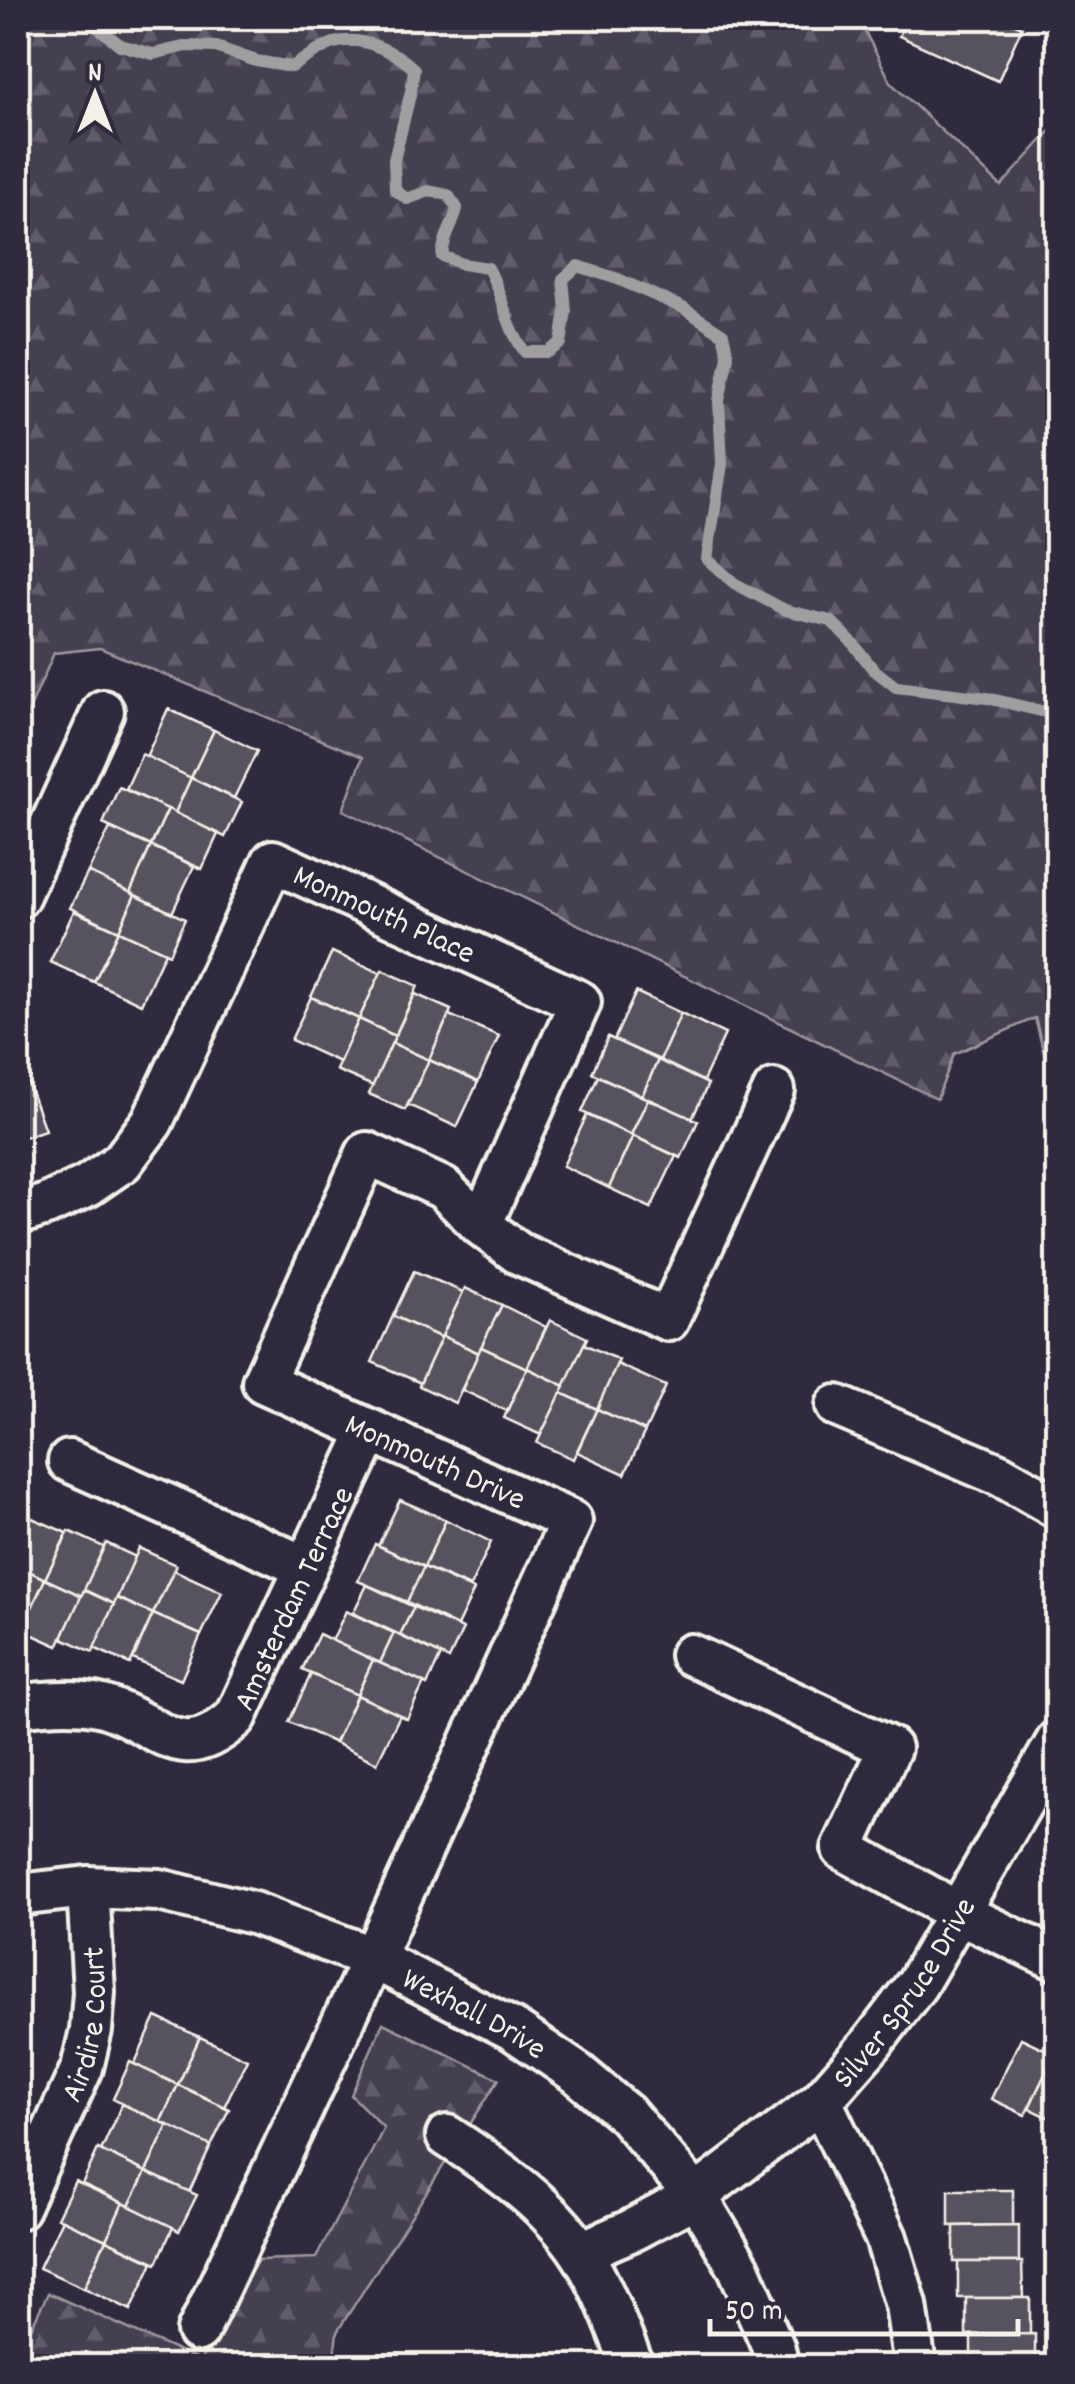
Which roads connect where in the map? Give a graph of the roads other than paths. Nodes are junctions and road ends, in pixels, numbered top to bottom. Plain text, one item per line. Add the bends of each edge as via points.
1 (103, 711) dead end
2 (18, 897) edge
3 (774, 1090) dead end
4 (18, 1214) edge
5 (481, 1225) junction
6 (837, 1406) dead end
7 (370, 1431) junction
8 (69, 1461) dead end
9 (1058, 1508) edge
10 (305, 1567) junction
11 (691, 1654) dead end
12 (18, 1706) edge
13 (1058, 1740) edge
14 (88, 1887) junction
15 (18, 1895) edge
16 (959, 1913) junction
17 (373, 1958) junction
18 (1058, 1960) edge
19 (820, 2101) junction
20 (447, 2136) dead end
21 (696, 2196) junction
22 (18, 2208) edge
23 (580, 2252) junction
24 (198, 2332) dead end
25 (633, 2366) edge
26 (778, 2366) edge
27 (915, 2366) edge

1 - 2 street
3 - 5 street, Monmouth Drive via 668,1320 518,1254
4 - 5 street, Monmouth Place via 87,1186 122,1162 152,1122 273,861 580,1002
5 - 7 street, Monmouth Drive via 443,1188 367,1154 263,1382
6 - 9 street via 1000,1474
7 - 10 street, Amsterdam Terrace
7 - 17 street, Monmouth Drive via 572,1521
8 - 10 street
10 - 12 street, Amsterdam Terrace via 236,1718 203,1741 177,1741 104,1706
11 - 16 street via 890,1748 843,1849
13 - 16 street, Silver Spruce Drive
14 - 15 street, Wexhall Drive
14 - 17 street, Wexhall Drive via 159,1890 234,1908
14 - 22 street, Airdire Court via 92,2030 82,2068
16 - 18 street
16 - 19 street, Silver Spruce Drive via 916,1984
17 - 21 street, Wexhall Drive via 512,2029 577,2074 626,2114
17 - 24 street, Monmouth Drive
19 - 21 street, Silver Spruce Drive
19 - 27 street via 886,2238
20 - 23 street via 542,2206
21 - 23 street, Silver Spruce Drive
21 - 26 street, Wexhall Drive via 739,2268
23 - 25 street

